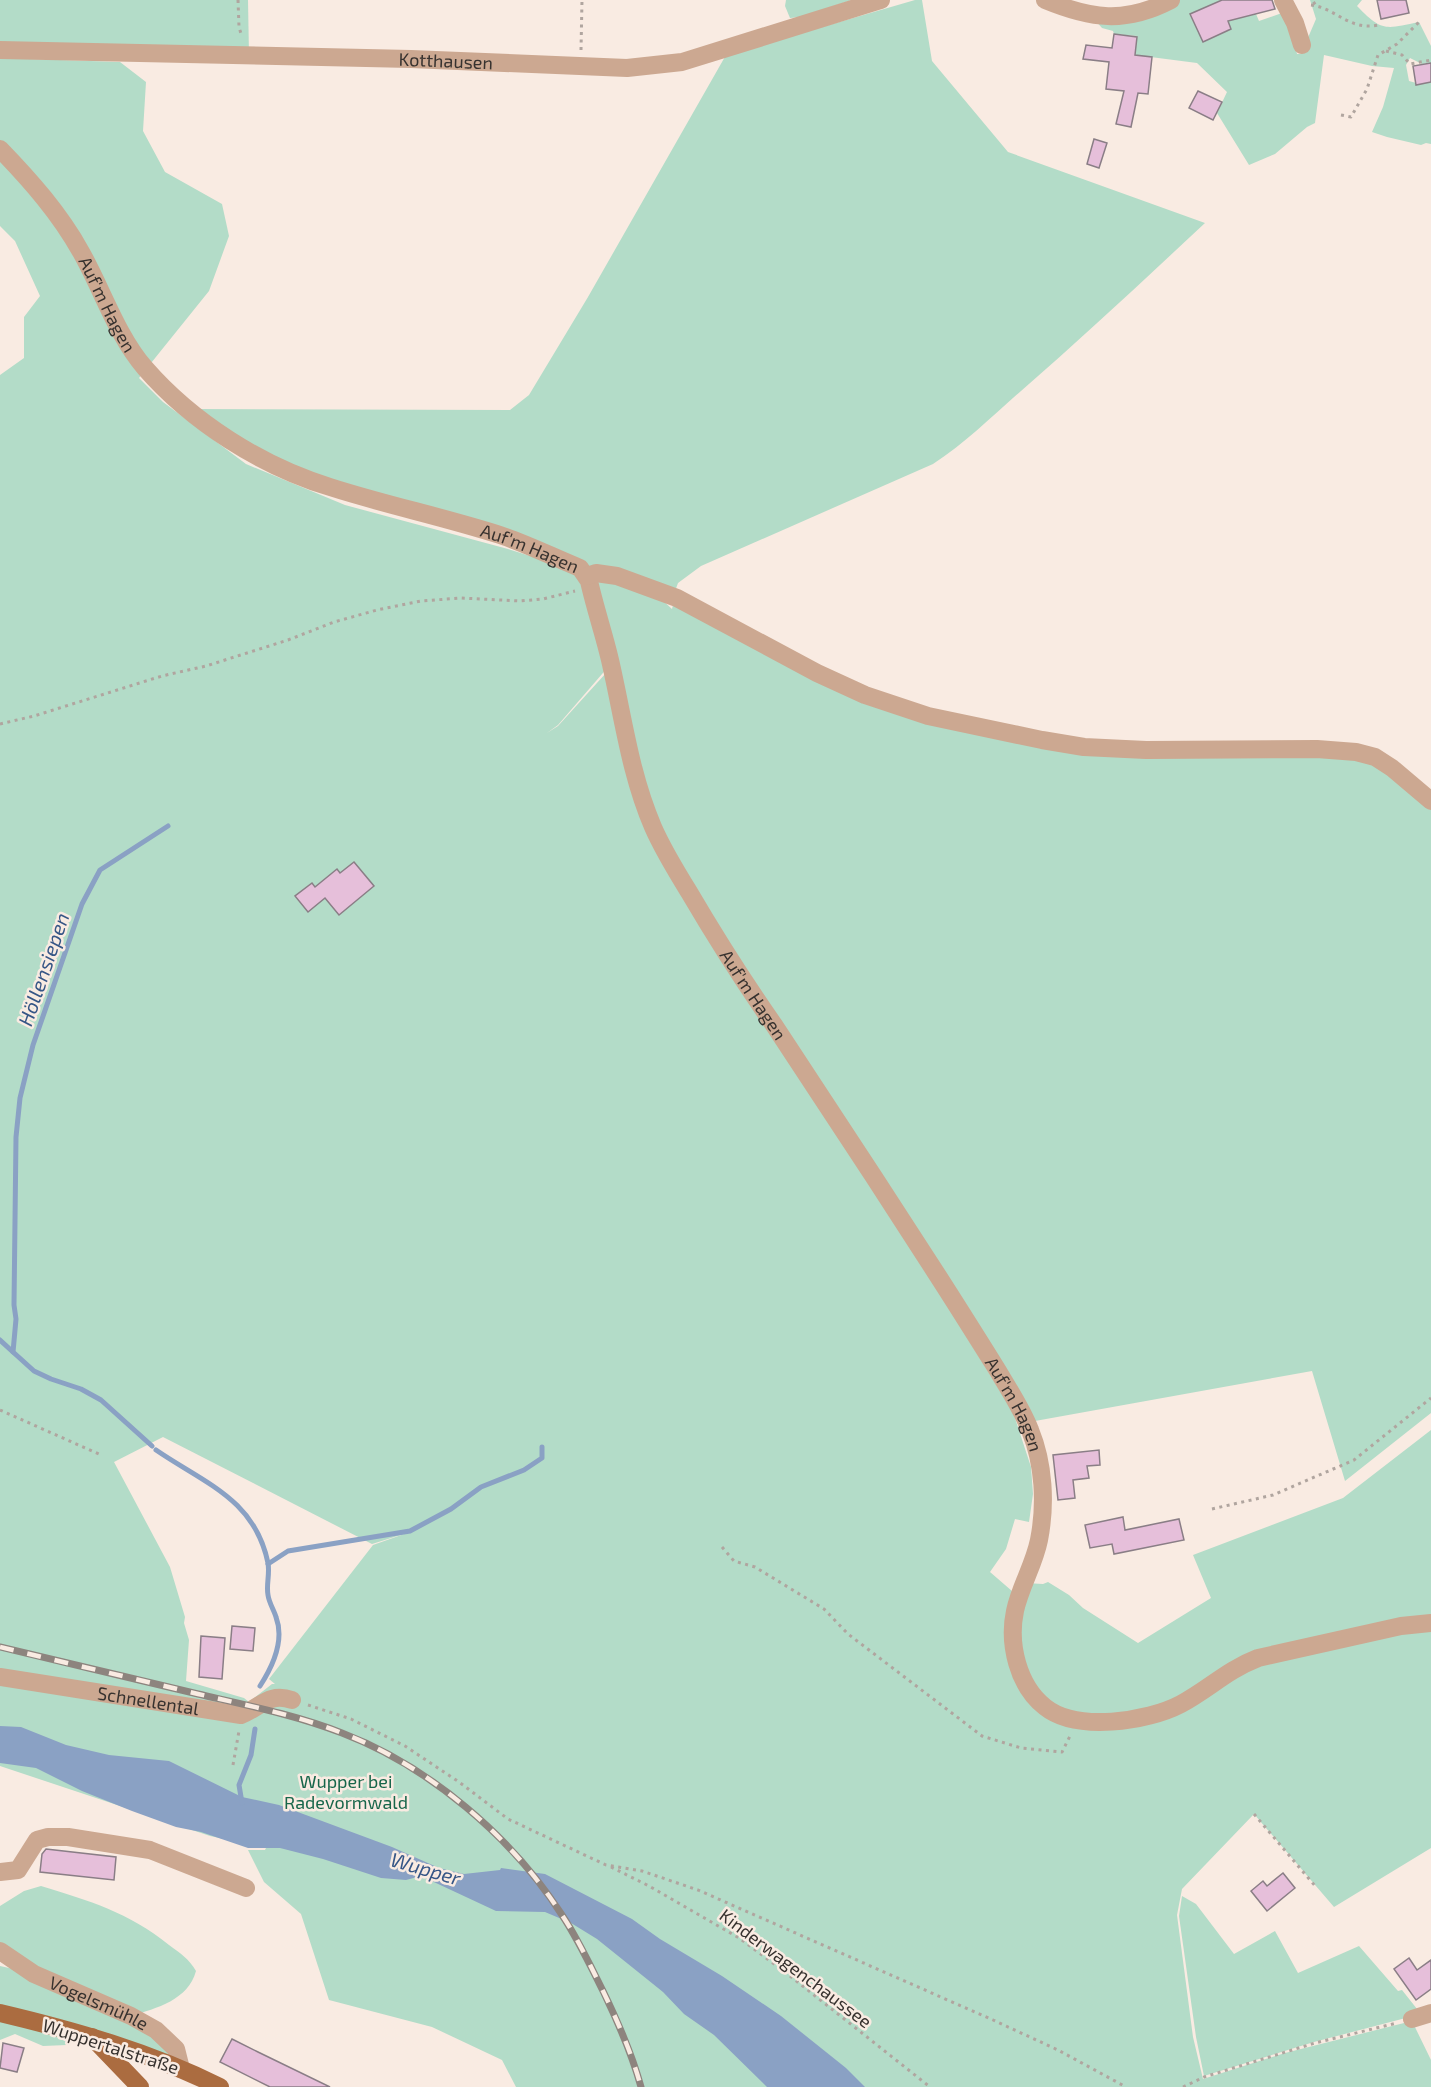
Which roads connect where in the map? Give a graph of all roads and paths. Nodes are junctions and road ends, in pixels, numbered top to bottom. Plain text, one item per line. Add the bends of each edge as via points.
1 (238, 0) edge
2 (582, 0) edge
3 (881, 0) edge
4 (1045, 0) edge
5 (1171, 0) edge
6 (1283, 0) edge
7 (1319, 0) edge
8 (1419, 22) dead end
9 (1378, 25) dead end
10 (1302, 45) dead end
11 (0, 50) edge
12 (1386, 51) junction
13 (249, 56) junction
14 (1431, 60) edge
15 (580, 67) junction
16 (1341, 115) dead end
17 (0, 149) edge
18 (589, 583) junction
19 (0, 724) edge
20 (1431, 801) edge
21 (1431, 1398) edge
22 (0, 1410) edge
23 (101, 1455) dead end
24 (1212, 1509) dead end
25 (722, 1547) dead end
26 (1431, 1623) edge
27 (0, 1677) edge
28 (292, 1700) joint
29 (1078, 1721) junction
30 (240, 1727) dead end
31 (233, 1765) dead end
32 (1254, 1814) dead end
33 (606, 1865) junction
34 (0, 1872) edge
35 (1316, 1887) dead end
36 (246, 1888) dead end
37 (0, 1951) edge
38 (0, 2013) edge
39 (1431, 2013) edge
40 (1412, 2019) joint
41 (90, 2035) junction
42 (181, 2069) junction
43 (140, 2087) edge
44 (220, 2087) edge
45 (930, 2087) edge
46 (1126, 2087) edge
47 (1183, 2087) edge

1 - 13 path via 239,27
2 - 15 path
3 - 15 street, Kotthausen via 682,62 627,68
4 - 5 street via 1077,12 1109,16 1137,14
6 - 10 street
7 - 9 path via 1311,5 1345,21 1367,27
8 - 12 path
11 - 13 street, Kotthausen
12 - 14 path via 1402,55 1410,64
12 - 16 path via 1378,55 1367,89 1352,117
13 - 15 street, Kotthausen
17 - 18 street, Auf'm Hagen via 62,222 139,360 160,384 211,426 255,455 305,478 501,536 580,568
18 - 19 path via 520,601 461,598 377,610 206,666
18 - 20 street via 596,573 617,576 677,598 838,683 920,714 1084,747 1356,752 1375,757 1392,768
18 - 29 street, Auf'm Hagen via 642,798 666,854 1022,1411 1037,1452 1042,1516 1038,1544 1014,1616 1014,1651 1023,1680 1037,1700 1061,1717
21 - 24 path via 1354,1460 1273,1496
22 - 23 path
25 - 29 path via 734,1561 755,1567 824,1609 848,1634 982,1736 1021,1748 1062,1752
26 - 29 street, Auf'm Hagen via 1401,1626 1258,1658 1162,1712 1122,1720
27 - 28 street, Schnellental via 241,1714 264,1701 283,1697
28 - 33 path via 376,1730 459,1782 508,1819
30 - 31 path
32 - 35 path
33 - 45 path, Kinderwagenchaussee via 739,1938
33 - 46 path via 642,1871 698,1890 993,2020
34 - 36 street via 18,1870 37,1840 68,1837 150,1851
37 - 42 street, Vogelsmühle via 34,1974 156,2031 176,2049
38 - 41 main road, Wuppertalstraße
39 - 40 street
40 - 47 path via 1314,2043
41 - 42 main road, Wuppertalstraße
41 - 43 main road
42 - 44 main road, Wuppertalstraße

